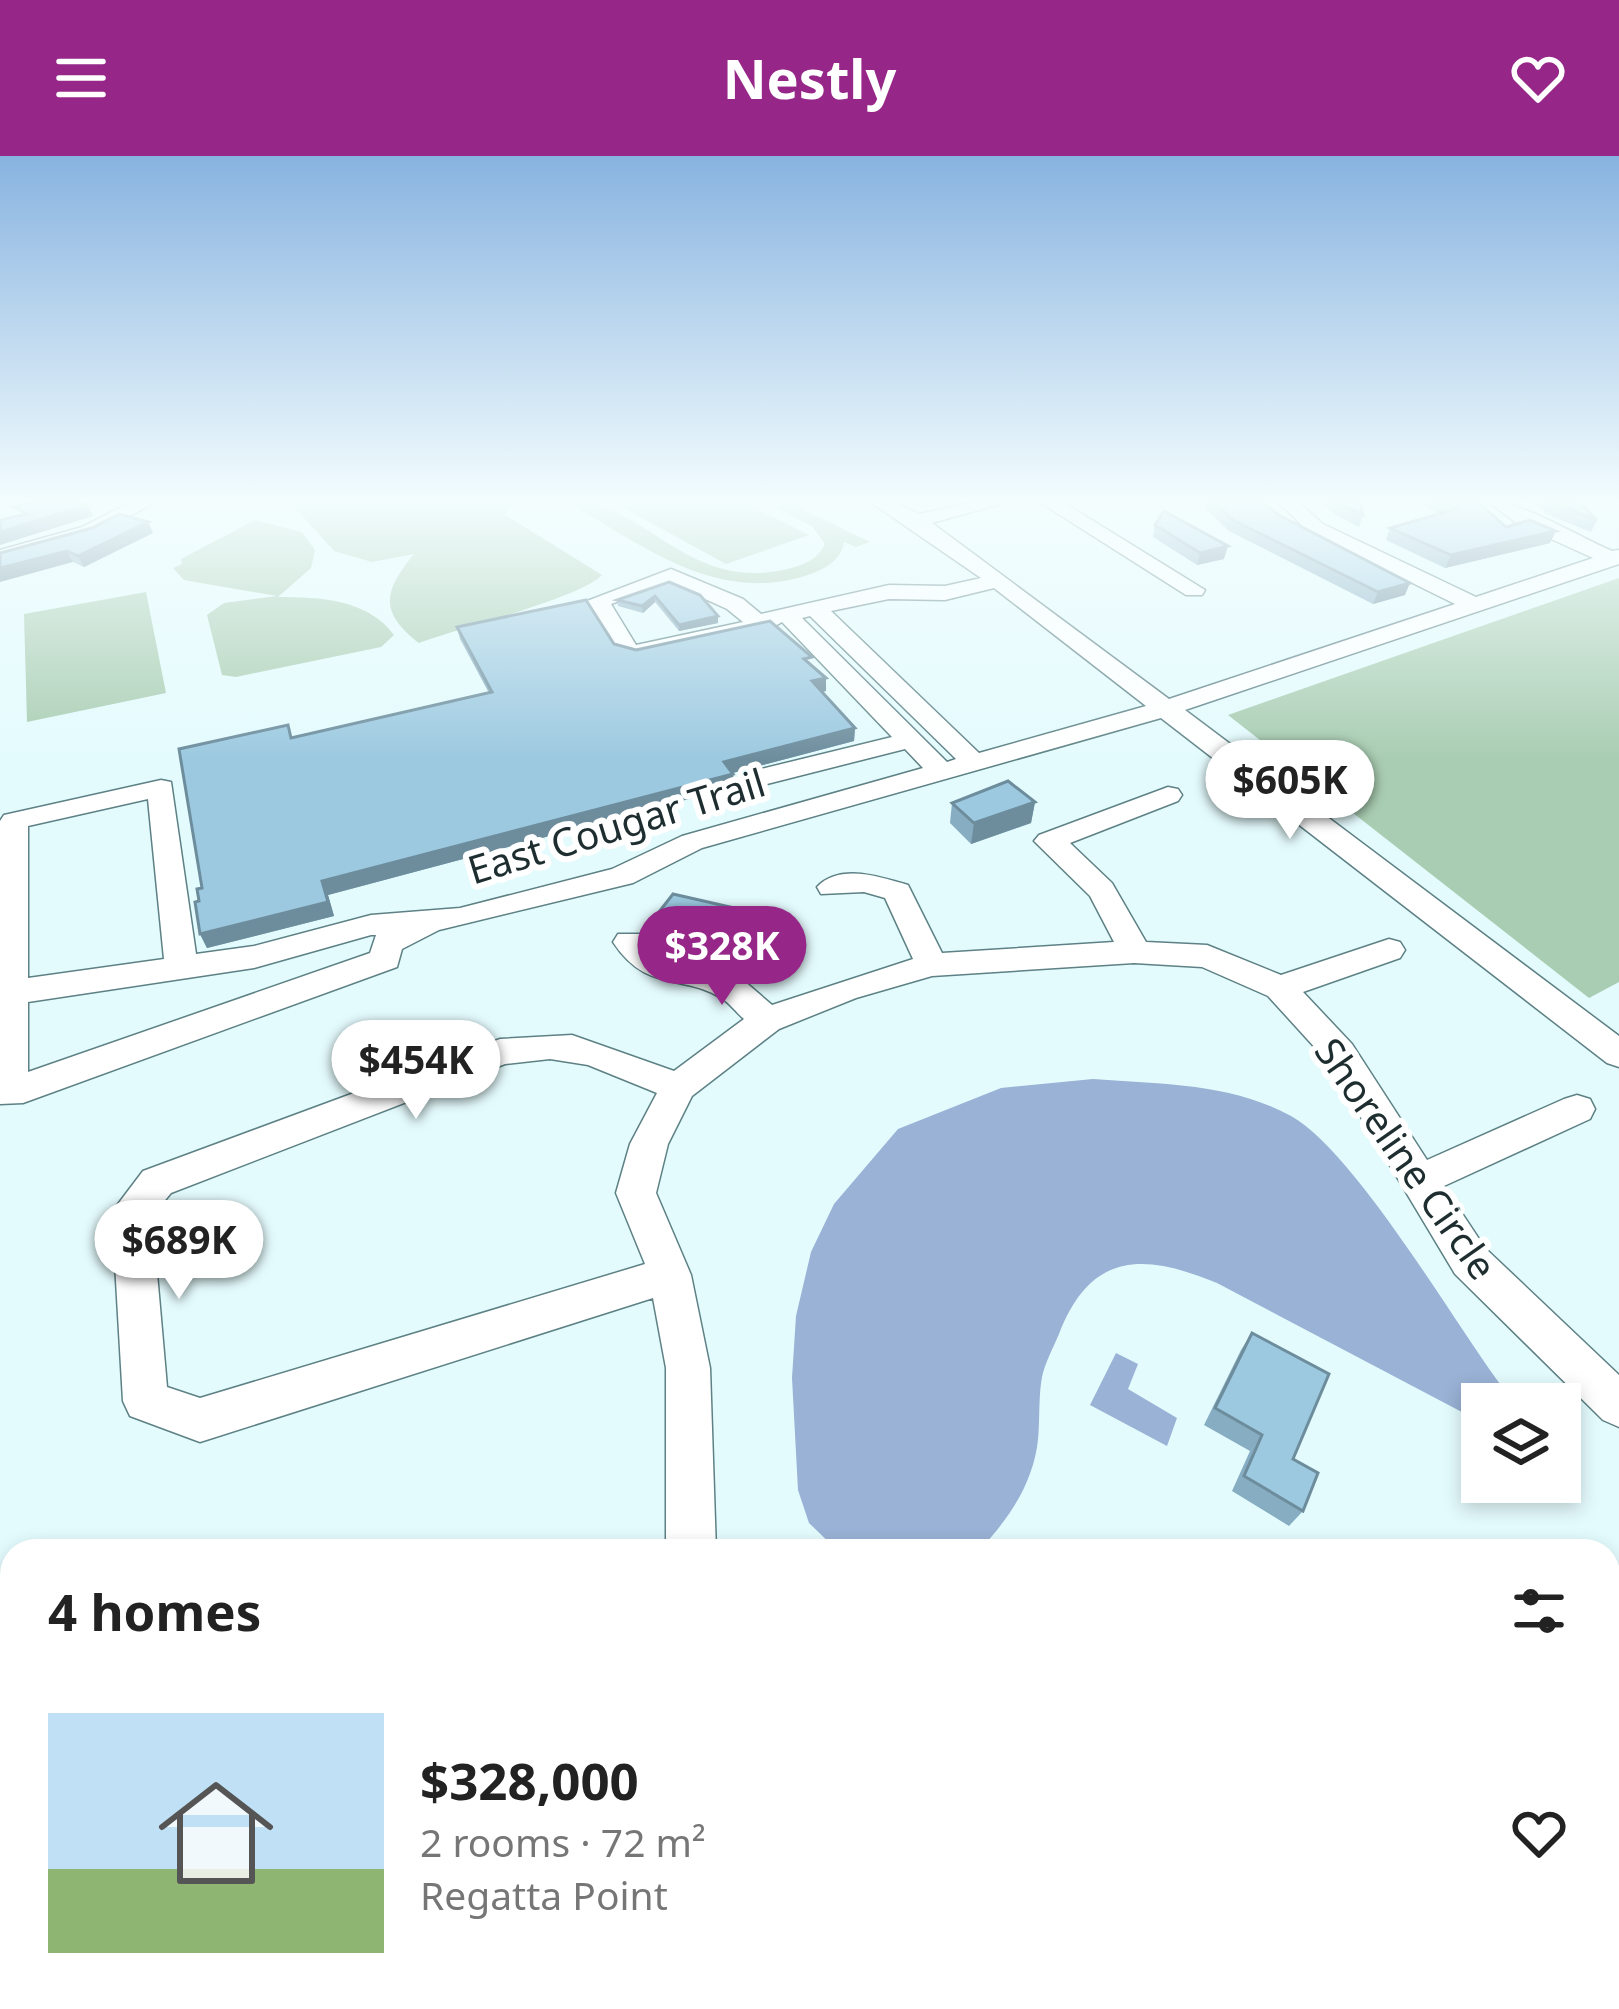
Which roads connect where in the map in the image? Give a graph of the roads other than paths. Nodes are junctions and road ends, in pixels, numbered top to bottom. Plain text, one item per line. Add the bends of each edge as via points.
1 (635, 587) edge
2 (698, 587) edge
3 (969, 587) edge
4 (1007, 587) edge
5 (1190, 587) edge
6 (1439, 587) edge
7 (1524, 587) edge
8 (1194, 590) dead end
9 (1473, 604) junction
10 (815, 608) junction
11 (787, 615) junction
12 (760, 625) junction
13 (1167, 708) junction
14 (910, 740) junction
15 (976, 763) junction
16 (942, 772) junction
17 (763, 778) dead end
18 (1168, 796) dead end
19 (832, 887) dead end
20 (441, 920) junction
21 (629, 941) dead end
22 (1389, 950) dead end
23 (1134, 952) junction
24 (932, 965) junction
25 (181, 968) junction
26 (1280, 988) junction
27 (6, 993) edge
28 (767, 1020) junction
29 (1619, 1054) edge
30 (678, 1087) junction
31 (1577, 1109) dead end
32 (1422, 1179) junction
33 (670, 1275) junction
34 (1619, 1405) edge
35 (691, 1539) edge

1 - 12 street via 598,601 628,650
2 - 12 street
3 - 10 street via 889,592
4 - 13 street
5 - 8 street
6 - 9 street
7 - 9 street, East Cougar Trail
9 - 13 street, East Cougar Trail
10 - 11 street
10 - 15 street
11 - 12 street
11 - 14 street
13 - 15 street, East Cougar Trail
13 - 29 street
14 - 16 street
14 - 17 street
15 - 16 street, East Cougar Trail
16 - 20 street, East Cougar Trail via 692,842 622,876
18 - 23 street via 1049,841 1115,904
19 - 24 street via 865,881 897,892
20 - 25 street, East Cougar Trail via 370,925
20 - 27 street via 386,943 386,959 10,1093
21 - 28 street via 659,969 731,988
22 - 26 street
23 - 24 street, Shoreline Circle
23 - 26 street, Shoreline Circle via 1207,956
24 - 28 street, Shoreline Circle
25 - 27 street, East Cougar Trail
25 - 27 street via 161,788 14,821
26 - 32 street, Shoreline Circle via 1340,1054
28 - 30 street, Shoreline Circle
30 - 33 street, Shoreline Circle via 636,1193
30 - 33 street via 572,1045 543,1042 157,1182 133,1212 146,1401 200,1420
31 - 32 street
32 - 34 street, Shoreline Circle via 1470,1261
33 - 35 street, Shoreline Circle via 688,1368

